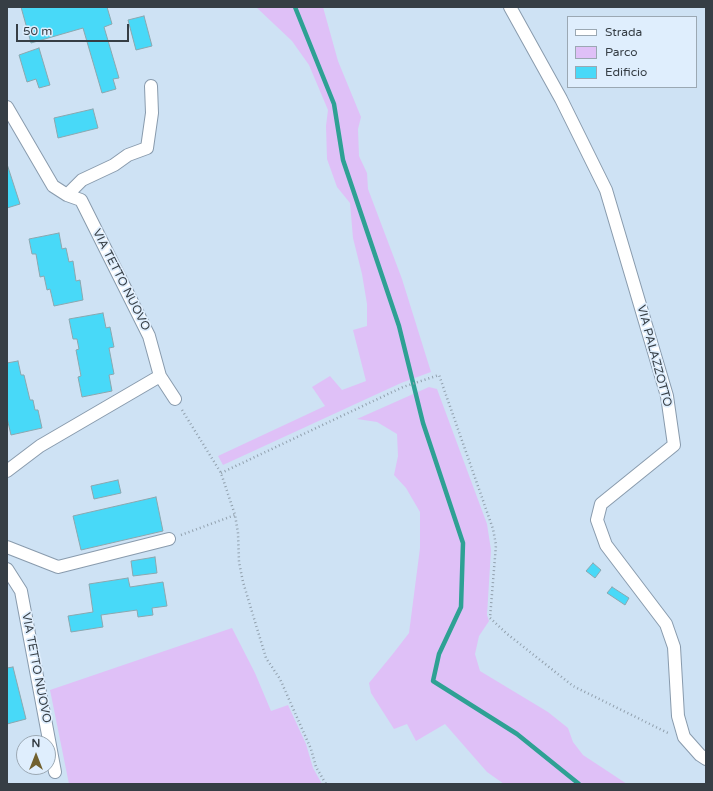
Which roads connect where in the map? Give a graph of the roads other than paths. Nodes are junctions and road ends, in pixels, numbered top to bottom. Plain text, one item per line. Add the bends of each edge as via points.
1 (510, 7) edge
2 (151, 86) dead end
3 (7, 107) edge
4 (67, 195) junction
5 (160, 376) junction
6 (175, 399) road end
7 (7, 471) edge
8 (169, 539) road end
9 (7, 547) edge
10 (7, 569) edge
11 (48, 735) edge
12 (706, 759) edge

1 - 12 street, VIA PALAZZOTTO via 561,99 606,190 667,396 674,445 601,504 597,520 606,545 666,624 674,647 678,716 684,738
2 - 4 street via 152,113 147,148 128,155 114,165 82,180
3 - 4 street, VIA TETTO NUOVO via 53,186
4 - 5 street, VIA TETTO NUOVO via 81,200 149,336
5 - 6 street, VIA TETTO NUOVO
5 - 7 street via 40,446
8 - 9 street via 58,567
10 - 11 street, VIA TETTO NUOVO via 21,591

